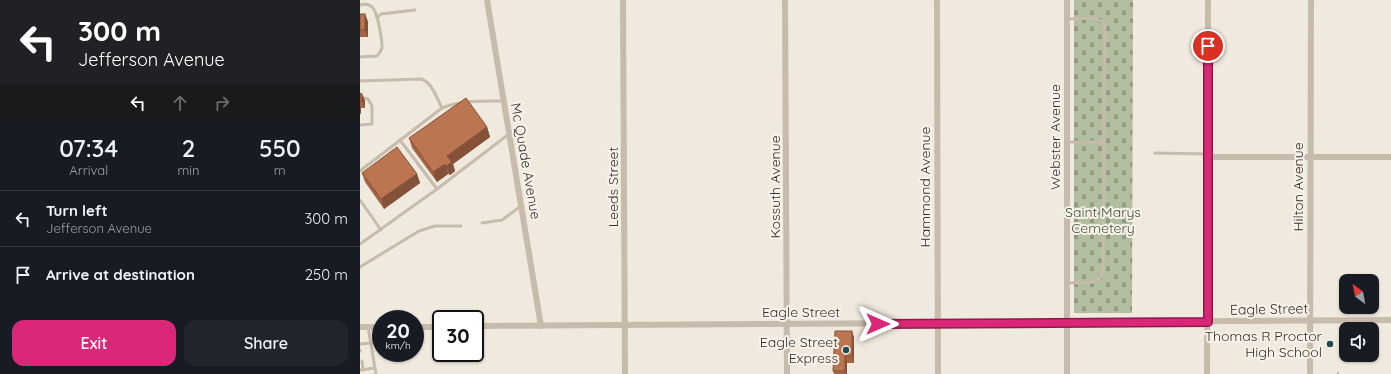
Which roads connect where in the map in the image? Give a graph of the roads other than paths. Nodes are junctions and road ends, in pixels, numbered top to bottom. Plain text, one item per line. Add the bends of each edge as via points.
1 (487, 0) edge
2 (623, 0) edge
3 (785, 0) edge
4 (938, 0) edge
5 (1067, 0) edge
6 (1208, 0) edge
7 (1310, 0) edge
8 (360, 4) edge
9 (415, 10) dead end
10 (377, 18) junction
11 (1067, 19) junction
12 (360, 57) edge
13 (360, 81) edge
14 (360, 97) edge
15 (503, 101) junction
16 (442, 108) junction
17 (360, 125) edge
18 (509, 134) junction
19 (400, 140) junction
20 (1067, 142) junction
21 (1104, 142) junction
22 (1155, 153) dead end
23 (1208, 156) junction
24 (1310, 157) junction
25 (1391, 157) edge
26 (360, 171) edge
27 (437, 189) junction
28 (360, 200) edge
29 (521, 206) junction
30 (482, 223) dead end
31 (461, 226) dead end
32 (380, 230) junction
33 (360, 244) edge
34 (360, 267) edge
35 (1067, 283) junction
36 (1310, 320) junction
37 (1391, 320) edge
38 (1067, 322) junction
39 (1208, 322) junction
40 (787, 324) junction
41 (938, 324) junction
42 (625, 325) junction
43 (484, 326) edge
44 (541, 326) junction
45 (360, 327) edge
46 (368, 327) junction
47 (372, 327) edge
48 (370, 343) junction
49 (360, 344) edge
50 (362, 361) dead end
51 (375, 368) junction
52 (362, 370) edge
53 (376, 374) edge
54 (625, 374) edge
55 (787, 374) edge
56 (938, 374) edge
57 (1067, 374) edge
58 (1207, 374) edge
59 (1310, 374) edge

1 - 15 street, Mc Quade Avenue
2 - 42 street, Leeds Street
3 - 40 street, Kossuth Avenue
4 - 41 street, Hammond Avenue
5 - 11 street, Webster Avenue
6 - 23 street
7 - 24 street, Hilton Avenue
8 - 10 lane via 372,7
9 - 10 lane via 381,14
10 - 12 lane via 382,48 377,56
11 - 20 street, Webster Avenue
11 - 21 lane via 1094,18 1103,22 1105,27
13 - 16 lane via 421,79 428,84
14 - 17 lane via 368,99 372,106 372,124
15 - 16 lane via 466,101
15 - 18 street, Mc Quade Avenue
16 - 19 lane
18 - 27 lane
18 - 29 street, Mc Quade Avenue
19 - 26 lane
19 - 27 lane
20 - 21 lane
20 - 35 street, Webster Avenue
21 - 35 lane via 1102,275 1095,282
22 - 23 lane
23 - 24 street
23 - 39 street
24 - 25 street
24 - 36 street, Hilton Avenue
27 - 32 lane
28 - 32 lane
29 - 30 lane via 502,220
29 - 44 street, Mc Quade Avenue
31 - 34 lane via 435,226 419,230
32 - 33 lane
35 - 38 street, Webster Avenue
36 - 37 street, Eagle Street
36 - 39 street, Eagle Street
36 - 59 street, Hilton Avenue
38 - 39 street, Eagle Street
38 - 41 street, Eagle Street
38 - 57 street, Webster Avenue
39 - 58 street
40 - 41 street, Eagle Street
40 - 42 street, Eagle Street
40 - 55 street, Kossuth Avenue
41 - 56 street, Hammond Avenue
42 - 44 street, Eagle Street
42 - 54 street, Leeds Street
43 - 44 street, Eagle Street
45 - 46 street
46 - 47 street
46 - 48 lane
48 - 49 lane
48 - 51 lane
50 - 52 lane
51 - 52 lane
51 - 53 lane

